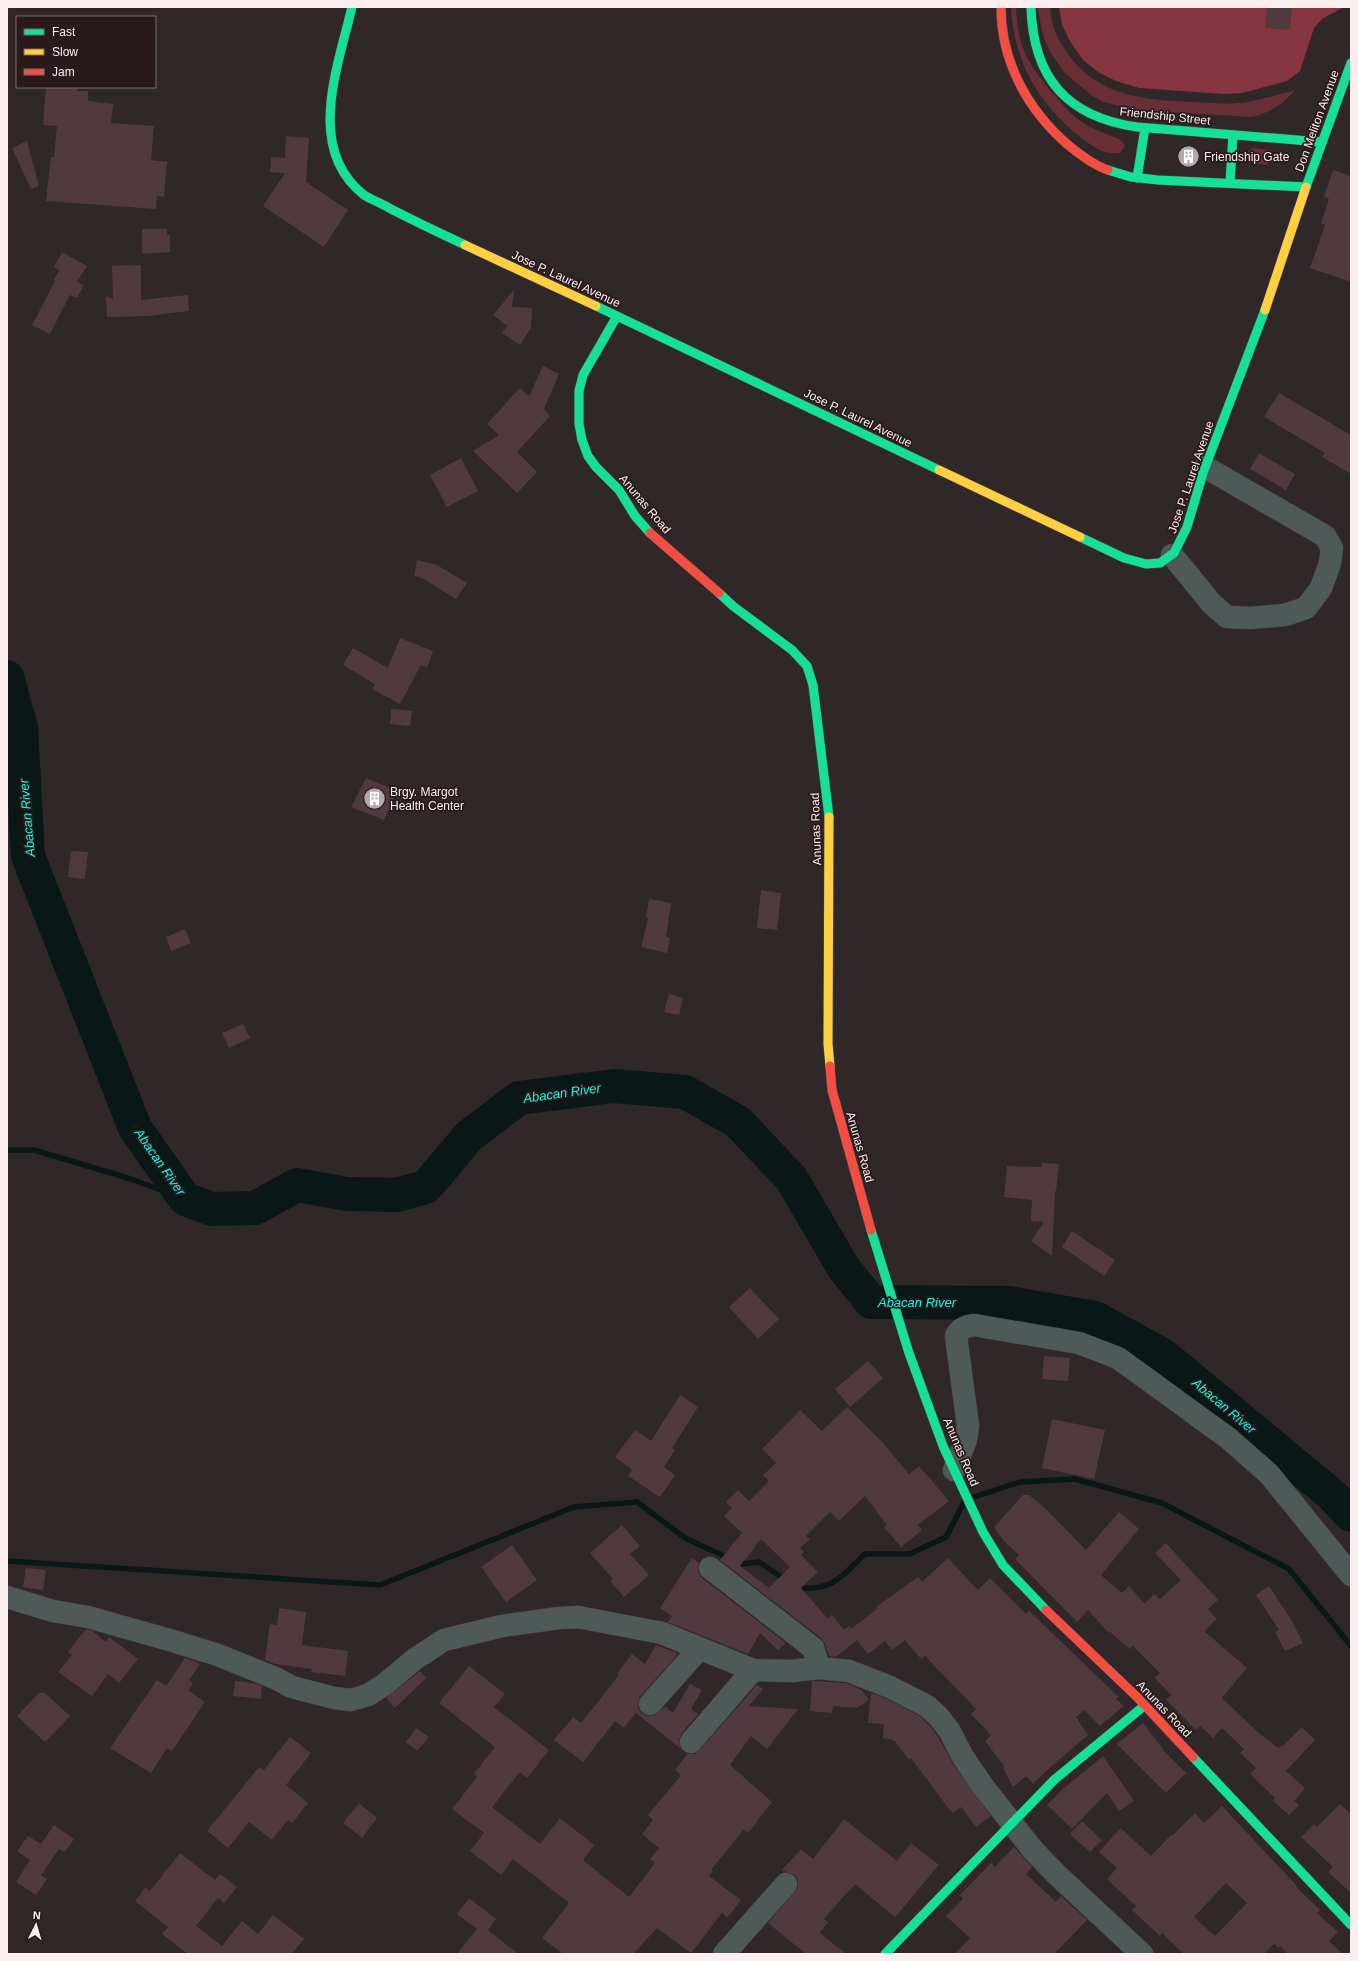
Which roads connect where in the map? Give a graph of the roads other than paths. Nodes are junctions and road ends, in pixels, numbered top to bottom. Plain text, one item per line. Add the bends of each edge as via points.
1 (352, 7) edge
2 (1001, 7) edge
3 (1031, 7) edge
4 (1351, 63) edge
5 (1145, 128) junction
6 (1233, 135) junction
7 (1321, 142) junction
8 (1137, 178) junction
9 (1230, 183) junction
10 (1306, 187) junction
11 (617, 316) junction
12 (1205, 467) junction
13 (1172, 555) junction
14 (956, 1474) junction
15 (710, 1568) dead end
16 (1351, 1575) edge
17 (7, 1597) edge
18 (700, 1648) junction
19 (819, 1668) junction
20 (753, 1670) junction
21 (650, 1704) dead end
22 (1144, 1706) junction
23 (691, 1742) dead end
24 (1012, 1823) junction
25 (786, 1884) dead end
26 (1351, 1925) edge
27 (727, 1953) edge
28 (885, 1954) edge
29 (1142, 1954) edge

1 - 11 street, Jose P. Laurel Avenue via 334,85 330,128 333,150 339,167 352,183 365,195 407,218
2 - 8 street via 1002,34 1007,57 1020,87 1035,109 1082,156 1105,169
3 - 5 street, Friendship Street via 1030,25 1034,46 1042,66 1054,84 1088,113 1111,122
4 - 7 street, Don Meliton Avenue
5 - 6 street, Friendship Street
5 - 8 street
6 - 7 street, Friendship Street
6 - 9 street
7 - 10 street, Don Meliton Avenue
8 - 9 street
9 - 10 street
10 - 12 street, Jose P. Laurel Avenue via 1294,228
11 - 13 street, Jose P. Laurel Avenue via 1110,552 1142,563 1159,563
11 - 14 street, Anunas Road via 583,375 579,391 579,424 588,456 619,490 635,516 653,536 733,606 792,650 807,666 813,685 826,778 830,835 829,1066 838,1114 874,1240 909,1352 943,1446
12 - 13 street, Jose P. Laurel Avenue via 1185,535
12 - 13 street via 1325,536 1332,548 1330,563 1321,588 1306,608 1285,615 1227,617 1212,604
14 - 16 street via 968,1426 956,1336 958,1332 962,1328 974,1325 1079,1343 1118,1358 1228,1438 1269,1474
14 - 22 street, Anunas Road via 991,1547 1003,1565
15 - 19 street via 813,1648
17 - 18 street via 173,1641 218,1655 292,1687 351,1700 368,1695 444,1640 544,1619 578,1617 629,1626 662,1633
18 - 20 street
18 - 21 street
19 - 20 street via 791,1672
19 - 24 street via 849,1671 867,1677 927,1706 949,1730 982,1786
20 - 23 street
22 - 24 street via 1075,1761
22 - 26 street, Anunas Road
24 - 28 street
24 - 29 street via 1056,1874
25 - 27 street

